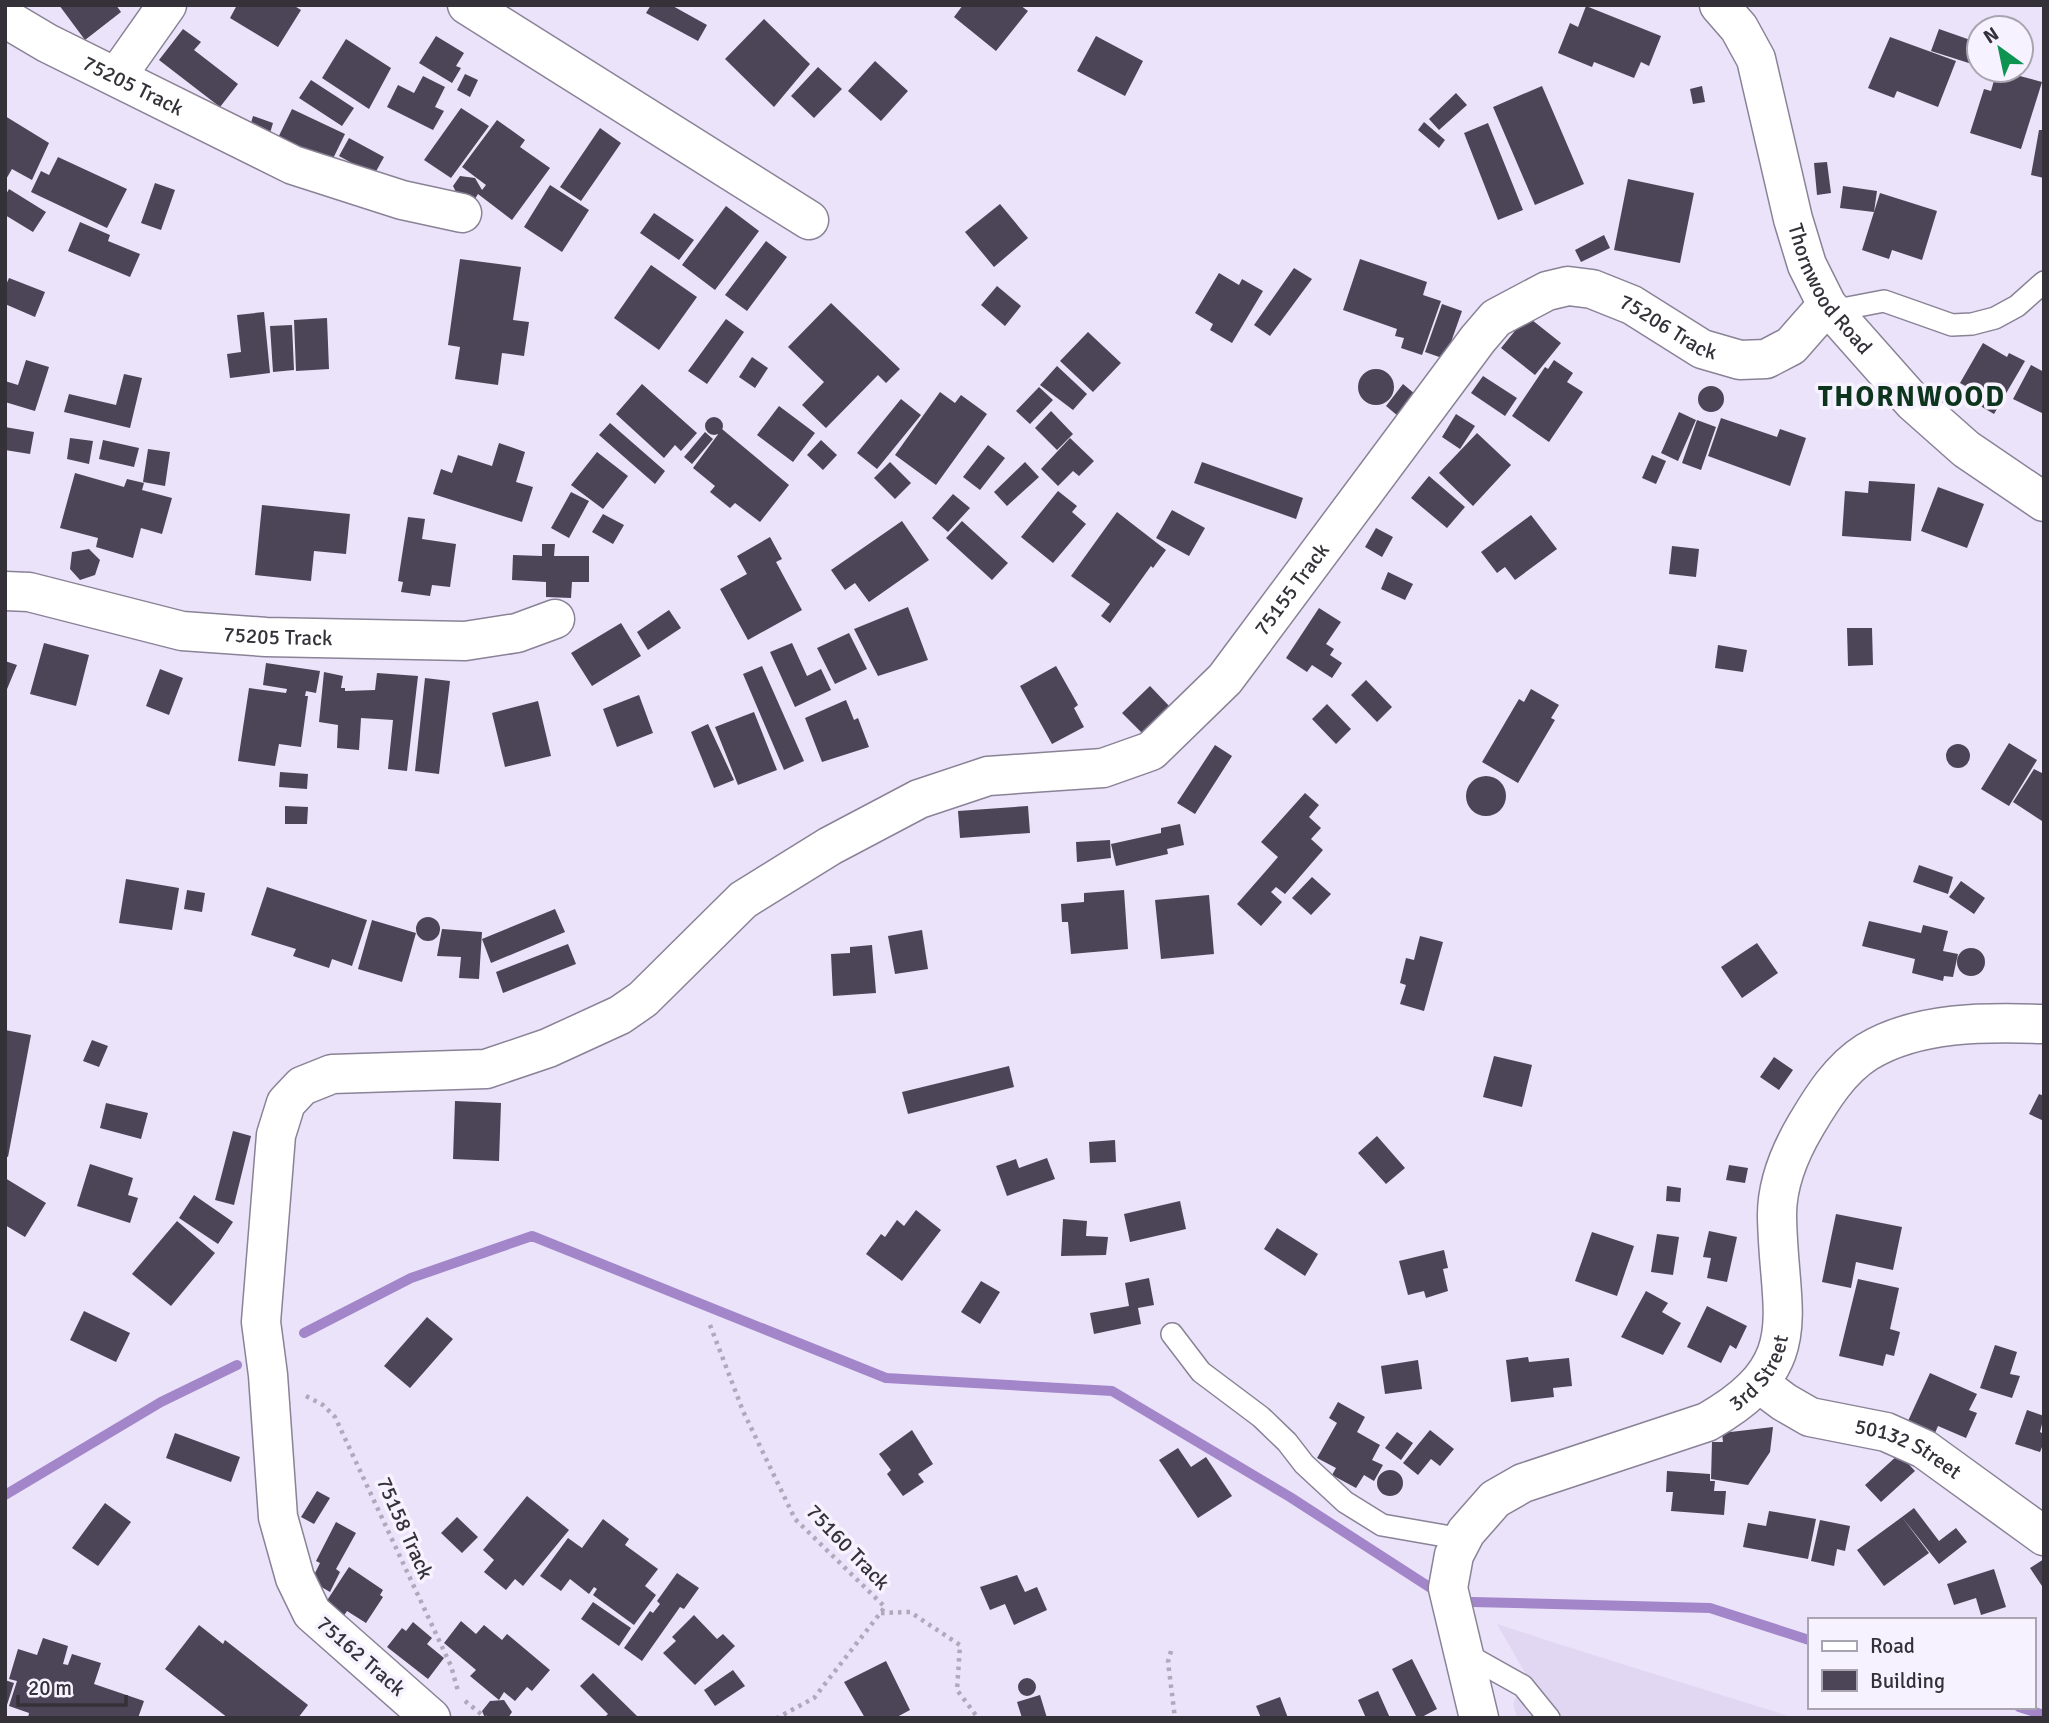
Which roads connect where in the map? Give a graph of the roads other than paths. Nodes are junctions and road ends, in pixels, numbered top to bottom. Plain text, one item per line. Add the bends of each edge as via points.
1 (167, 5) edge
2 (467, 5) edge
3 (1719, 5) edge
4 (5, 18) edge
5 (117, 76) junction
6 (462, 213) dead end
7 (809, 220) dead end
8 (2044, 282) edge
9 (1830, 308) junction
10 (1496, 318) joint
11 (2044, 502) edge
12 (5, 591) edge
13 (555, 619) dead end
14 (2044, 1024) edge
15 (1172, 1334) dead end
16 (268, 1376) joint
17 (1760, 1384) junction
18 (2044, 1536) edge
19 (1462, 1539) junction
20 (1464, 1653) junction
21 (431, 1718) edge
22 (1479, 1718) edge
23 (1549, 1718) edge

1 - 5 street
2 - 7 street
3 - 9 street, Thornwood Road via 1756,59 1793,219 1807,265
4 - 5 street, 75205 Track
5 - 6 street, 75205 Track via 293,165 402,201
8 - 9 lane via 2017,306 1972,324 1952,325 1884,301
9 - 10 street, 75206 Track via 1791,346 1766,359 1740,360 1702,349 1632,305 1592,289 1568,286 1547,291
9 - 11 street, Thornwood Road via 1913,402 1966,449
10 - 16 street, 75155 Track via 1225,680 1151,751 1103,768 988,776 919,799 830,846 743,900 635,1004 548,1048 486,1069 332,1074 302,1086 286,1103 276,1135 261,1322
12 - 13 street, 75205 Track via 29,592 182,631 266,637 465,641 517,633
14 - 17 street, 3rd Street via 1983,1021 1913,1034 1867,1052 1824,1096 1788,1156 1777,1213 1784,1325 1777,1352
15 - 19 lane via 1201,1372 1261,1417 1345,1502 1382,1525
16 - 21 street, 75162 Track via 278,1517 295,1578 312,1613
17 - 18 street, 50132 Street via 1810,1416 1886,1432 1924,1449
17 - 19 street, 3rd Street via 1734,1407 1707,1422 1523,1483 1495,1499
19 - 20 street, 3rd Street via 1448,1588
20 - 22 street, 3rd Street
20 - 23 lane via 1523,1686

